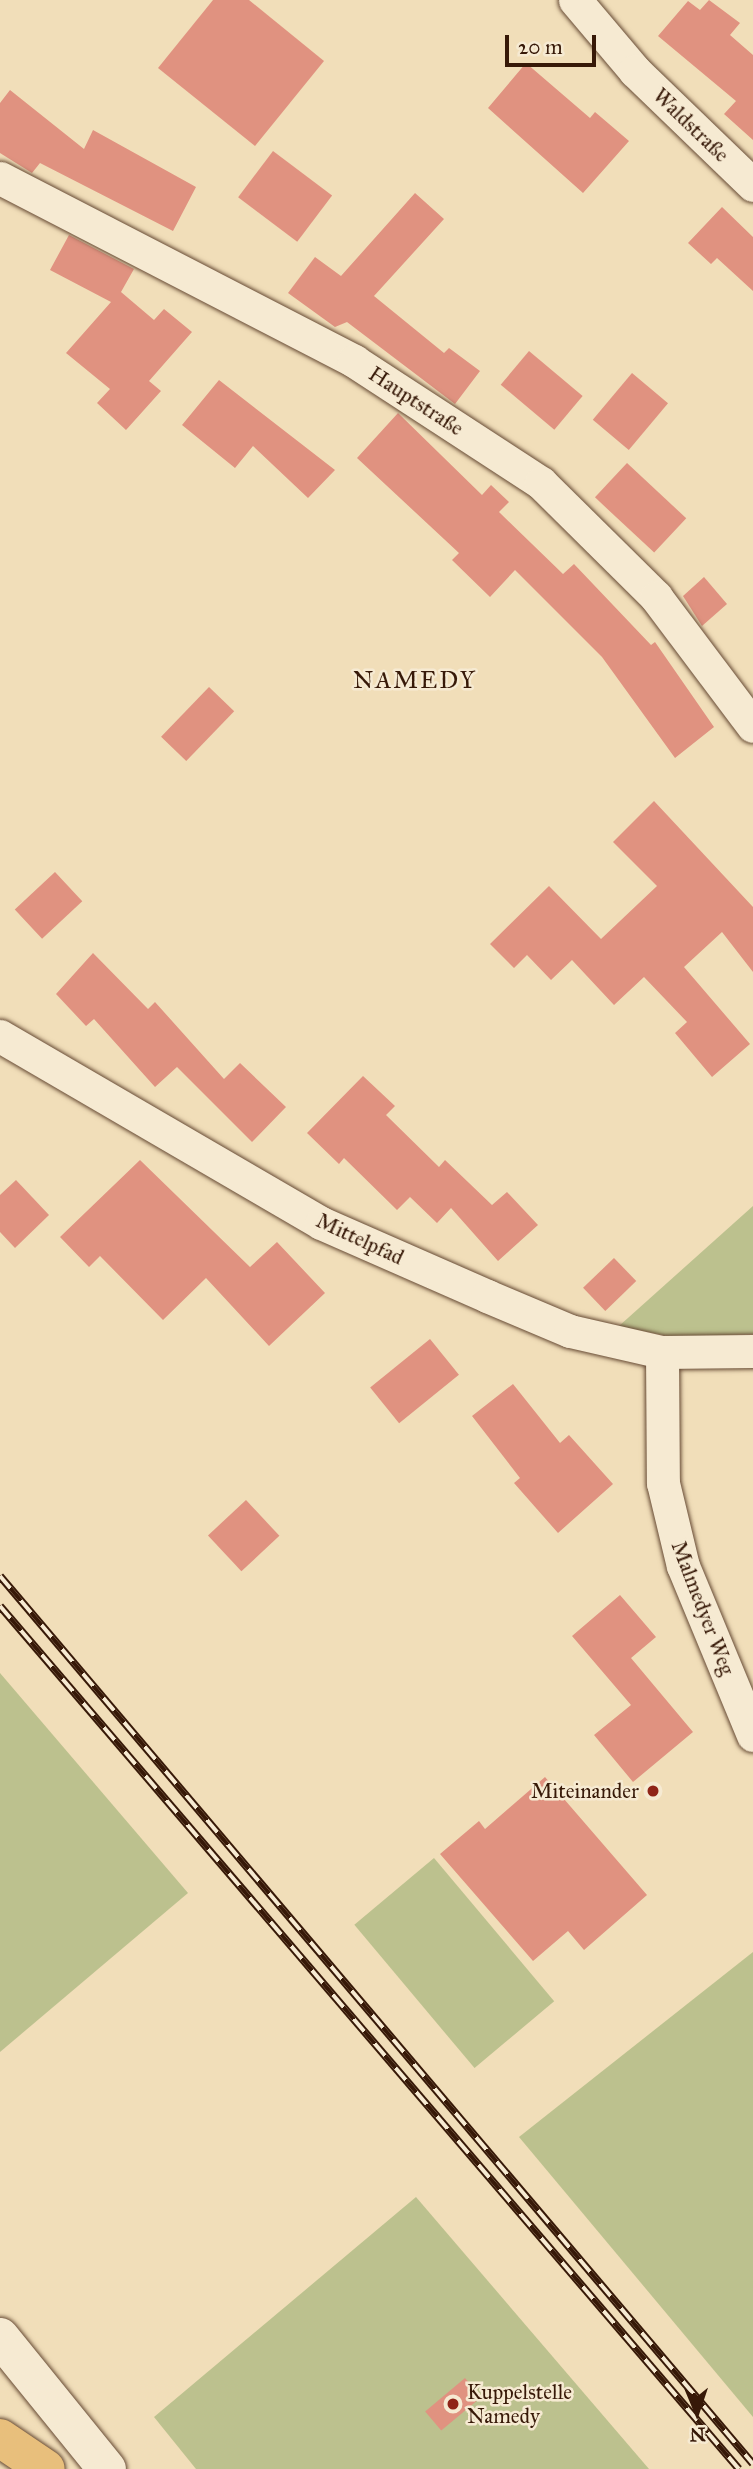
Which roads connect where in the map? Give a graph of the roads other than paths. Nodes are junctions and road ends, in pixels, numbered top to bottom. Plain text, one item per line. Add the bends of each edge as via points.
1 (575, 0) edge
2 (0, 178) edge
3 (753, 184) edge
4 (753, 726) edge
5 (0, 1036) edge
6 (753, 1351) edge
7 (662, 1352) junction
8 (753, 1735) edge
9 (0, 2337) edge
10 (0, 2438) edge
11 (46, 2469) edge
12 (107, 2469) edge

1 - 3 street, Waldstraße via 635,71
2 - 4 street, Hauptstraße via 354,360 541,483 656,597
5 - 7 street, Mittelpfad via 321,1223 570,1331
6 - 7 street, Mittelpfad
7 - 8 street, Malmedyer Weg via 663,1483 671,1519 683,1566
9 - 12 street
10 - 11 highway

